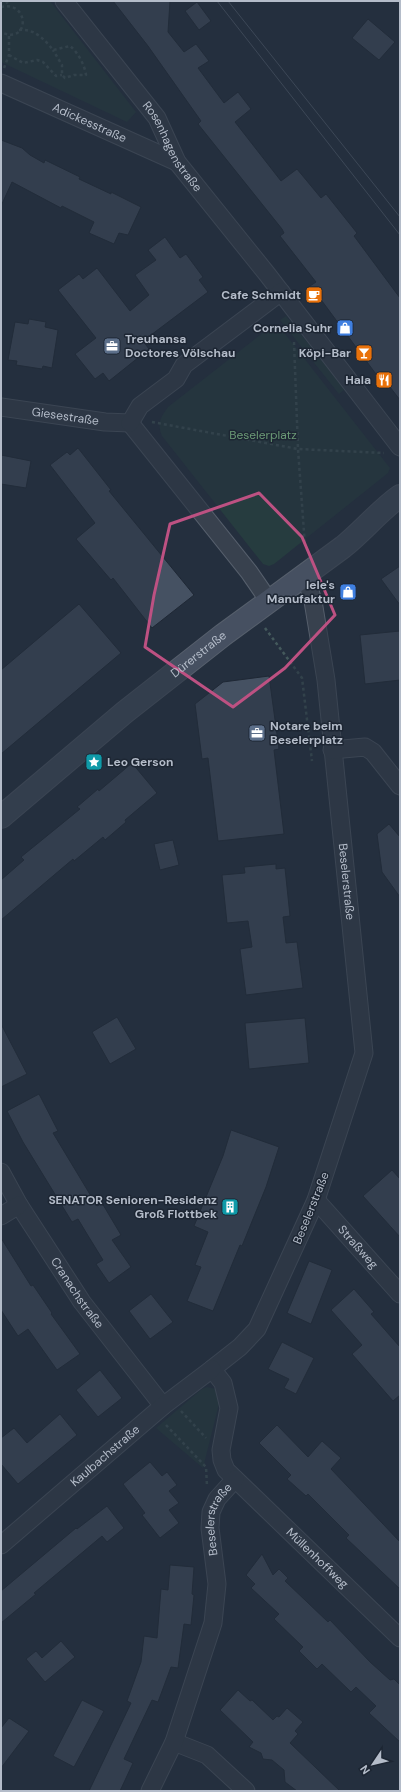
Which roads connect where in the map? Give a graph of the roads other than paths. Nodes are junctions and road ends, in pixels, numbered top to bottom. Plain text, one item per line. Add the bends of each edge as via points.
1 (64, 1) edge
2 (2, 76) edge
3 (177, 162) junction
4 (281, 292) junction
5 (1, 407) edge
6 (130, 423) junction
7 (392, 450) edge
8 (400, 496) edge
9 (305, 575) junction
10 (269, 601) junction
11 (332, 750) junction
12 (400, 786) edge
13 (1, 817) edge
14 (1, 1172) edge
15 (316, 1200) junction
16 (19, 1206) junction
17 (1, 1216) edge
18 (400, 1294) edge
19 (212, 1369) junction
20 (163, 1406) junction
21 (234, 1479) junction
22 (1, 1545) edge
23 (400, 1638) edge
24 (174, 1742) junction
25 (150, 1791) edge
26 (246, 1791) edge

1 - 3 street, Rosenhagenstraße via 157,118
2 - 3 street, Adickesstraße
3 - 4 street, Rosenhagenstraße
4 - 6 street via 184,365 176,379 140,406
4 - 7 street
5 - 6 street, Giesestraße via 105,422
6 - 10 street via 249,572
8 - 9 main road, Dürerstraße via 376,515 360,533
9 - 10 main road, Dürerstraße
9 - 11 street, Beselerstraße via 313,601 326,680
10 - 13 main road, Dürerstraße via 125,712
11 - 12 street via 365,748 373,752
11 - 15 street, Beselerstraße via 364,1053
14 - 16 street, Cranachstraße
15 - 18 street, Straßweg
15 - 19 street, Beselerstraße via 257,1329 240,1347
16 - 17 street
16 - 20 street, Cranachstraße via 82,1302
19 - 20 street, Kaulbachstraße
19 - 21 street, Beselerstraße via 224,1383 229,1408 221,1450 222,1460
20 - 22 street, Kaulbachstraße
21 - 23 street, Müllenhoffweg
21 - 24 street, Beselerstraße via 217,1499 211,1512 210,1528 217,1584 213,1623
24 - 25 street, Beselerstraße
24 - 26 street via 207,1755

